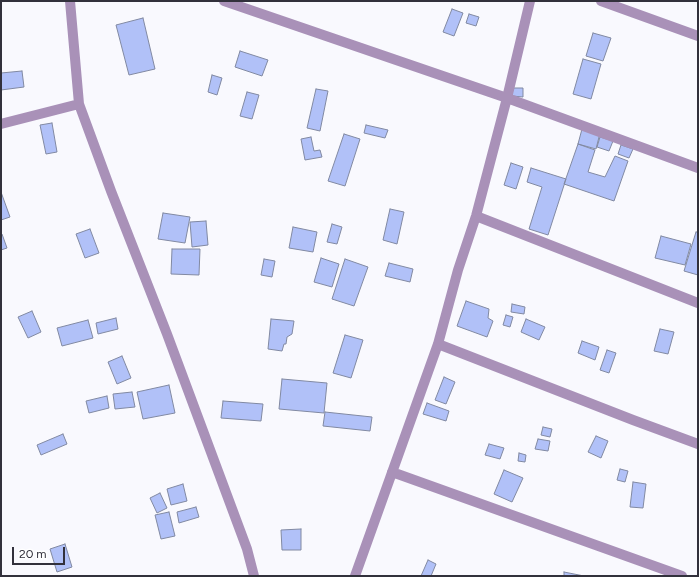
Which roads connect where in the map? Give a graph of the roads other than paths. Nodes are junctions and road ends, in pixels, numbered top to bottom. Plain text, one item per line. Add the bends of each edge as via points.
1 (70, 1) edge
2 (224, 1) edge
3 (530, 1) edge
4 (601, 1) edge
5 (698, 36) edge
6 (507, 98) junction
7 (79, 104) junction
8 (1, 124) edge
9 (698, 168) edge
10 (476, 216) junction
11 (698, 303) edge
12 (438, 344) junction
13 (698, 444) edge
14 (392, 472) junction
15 (254, 576) edge
16 (354, 576) edge
17 (682, 576) edge

1 - 7 street
2 - 6 street
3 - 6 street
4 - 5 street
6 - 9 street
6 - 10 street
7 - 8 street
7 - 15 street via 245,542
10 - 11 street
10 - 12 street
12 - 13 street
12 - 14 street
14 - 16 street
14 - 17 street

